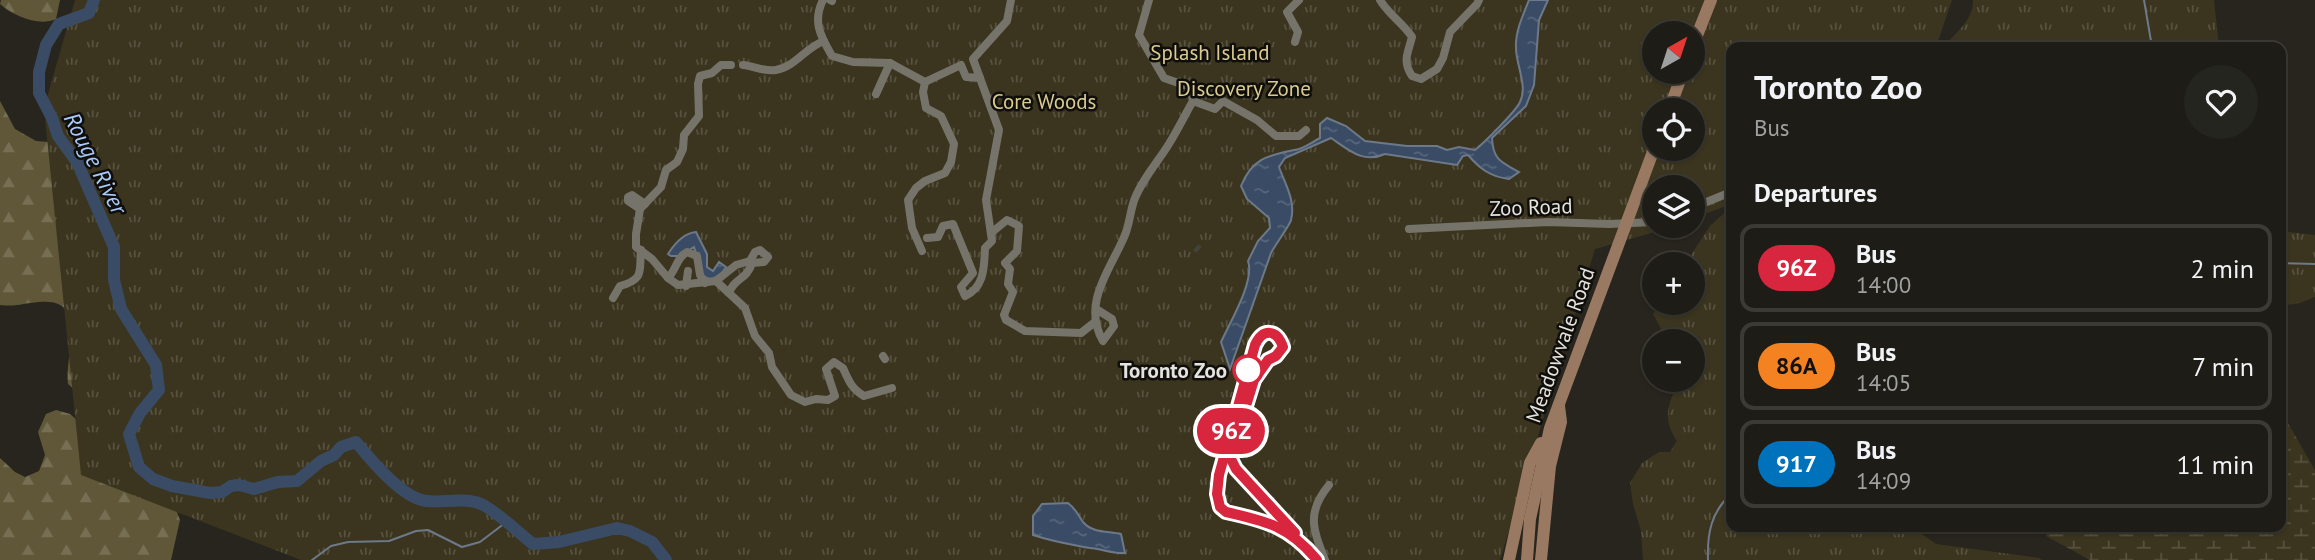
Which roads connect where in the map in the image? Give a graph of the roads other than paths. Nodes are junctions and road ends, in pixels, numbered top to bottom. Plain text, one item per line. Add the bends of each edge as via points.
1 (823, 0) edge
2 (1011, 0) edge
3 (1149, 0) edge
4 (1299, 0) edge
5 (1380, 0) edge
6 (1479, 0) edge
7 (1710, 0) edge
8 (1702, 21) edge
9 (824, 41) junction
10 (1294, 42) dead end
11 (890, 63) junction
12 (731, 65) dead end
13 (743, 65) dead end
14 (980, 78) junction
15 (925, 82) junction
16 (876, 94) dead end
17 (1193, 101) junction
18 (1306, 131) dead end
19 (1649, 161) edge
20 (1726, 194) edge
21 (1705, 203) edge
22 (1642, 222) edge
23 (1625, 223) junction
24 (1409, 229) dead end
25 (991, 233) junction
26 (927, 238) dead end
27 (640, 250) junction
28 (922, 251) dead end
29 (688, 271) dead end
30 (668, 278) junction
31 (716, 281) junction
32 (705, 283) junction
33 (686, 286) junction
34 (729, 293) junction
35 (613, 298) dead end
36 (1096, 309) junction
37 (1096, 322) junction
38 (1080, 333) junction
39 (1098, 333) junction
40 (892, 388) dead end
41 (1559, 402) junction
42 (1550, 428) junction
43 (1329, 485) dead end
44 (1325, 560) edge
45 (1509, 560) edge
46 (1527, 560) edge
47 (1541, 560) edge

1 - 9 street via 817,28
2 - 14 street via 1007,21 973,59
3 - 17 street via 1139,35 1164,78 1190,87
4 - 10 street via 1287,12 1298,32
5 - 6 street via 1412,37 1406,68 1420,79 1437,69 1450,32
7 - 8 main road
9 - 11 street via 832,56
9 - 13 street via 779,70
11 - 15 street
11 - 16 street
12 - 27 street via 700,76 699,116 684,135 677,162 666,170 661,187 643,206 635,243
14 - 15 street via 966,77 961,65
14 - 25 street via 999,130 986,200
15 - 28 street via 926,108 941,116 954,144 945,173 925,181 908,200 912,228
17 - 18 street via 1215,109 1223,101 1276,136 1299,136
17 - 36 street via 1132,204 1126,234 1098,288
19 - 23 main road, Meadowvale Road
20 - 21 street
22 - 23 street, Zoo Road
23 - 24 street, Zoo Road
23 - 41 main road, Meadowvale Road
25 - 26 street via 992,241 985,248 984,276 965,296 961,287 973,273 953,224 943,226 938,237
25 - 38 street via 1007,220 1019,226 1017,251 1004,263 1010,269 1008,284 1013,292 1006,320 1025,331
27 - 30 street
27 - 35 street via 640,273 620,286
29 - 33 street
30 - 32 street via 687,252 697,256
30 - 33 street
31 - 32 street
31 - 34 street
31 - 34 street via 736,265 751,262 746,277
32 - 33 street
34 - 40 street via 745,308 775,373 797,400 835,396 826,369 834,362 864,396
36 - 37 street
36 - 39 street via 1112,319 1114,326 1103,341
37 - 38 street
37 - 39 street
38 - 39 street
41 - 42 main road, Meadowvale Road
41 - 47 main road via 1561,422 1550,466
42 - 45 main road via 1530,463
42 - 46 main road, Meadowvale Road via 1530,519
43 - 44 street via 1313,515

